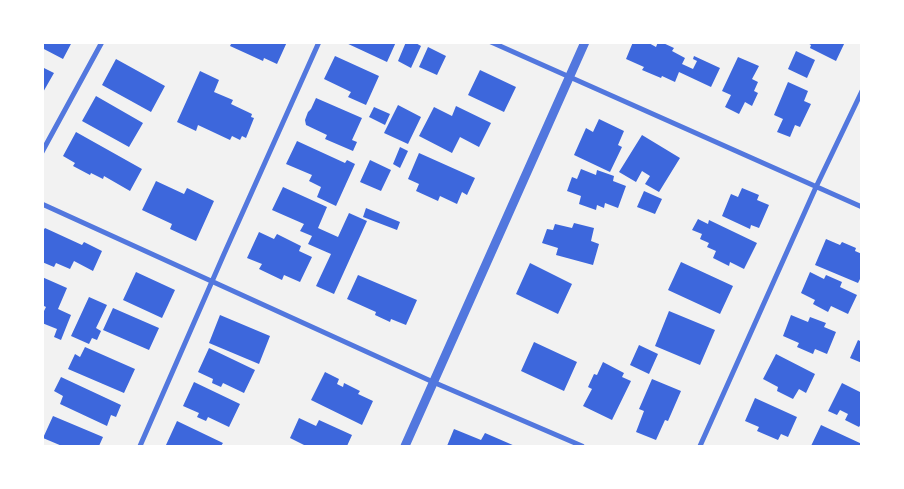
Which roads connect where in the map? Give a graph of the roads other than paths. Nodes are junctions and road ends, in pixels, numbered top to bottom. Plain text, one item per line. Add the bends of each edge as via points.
1 (102, 42) edge
2 (319, 42) edge
3 (491, 42) edge
4 (585, 42) edge
5 (569, 78) junction
6 (862, 91) edge
7 (42, 152) edge
8 (816, 187) junction
9 (42, 204) edge
10 (862, 207) edge
11 (212, 282) junction
12 (433, 382) junction
13 (140, 446) edge
14 (405, 446) edge
15 (582, 446) edge
16 (700, 446) edge

1 - 7 street
2 - 11 street
3 - 5 street
4 - 5 street
5 - 8 street
5 - 12 street
6 - 8 street
8 - 10 street
8 - 16 street
9 - 11 street
11 - 12 street
11 - 13 street
12 - 14 street
12 - 15 street

